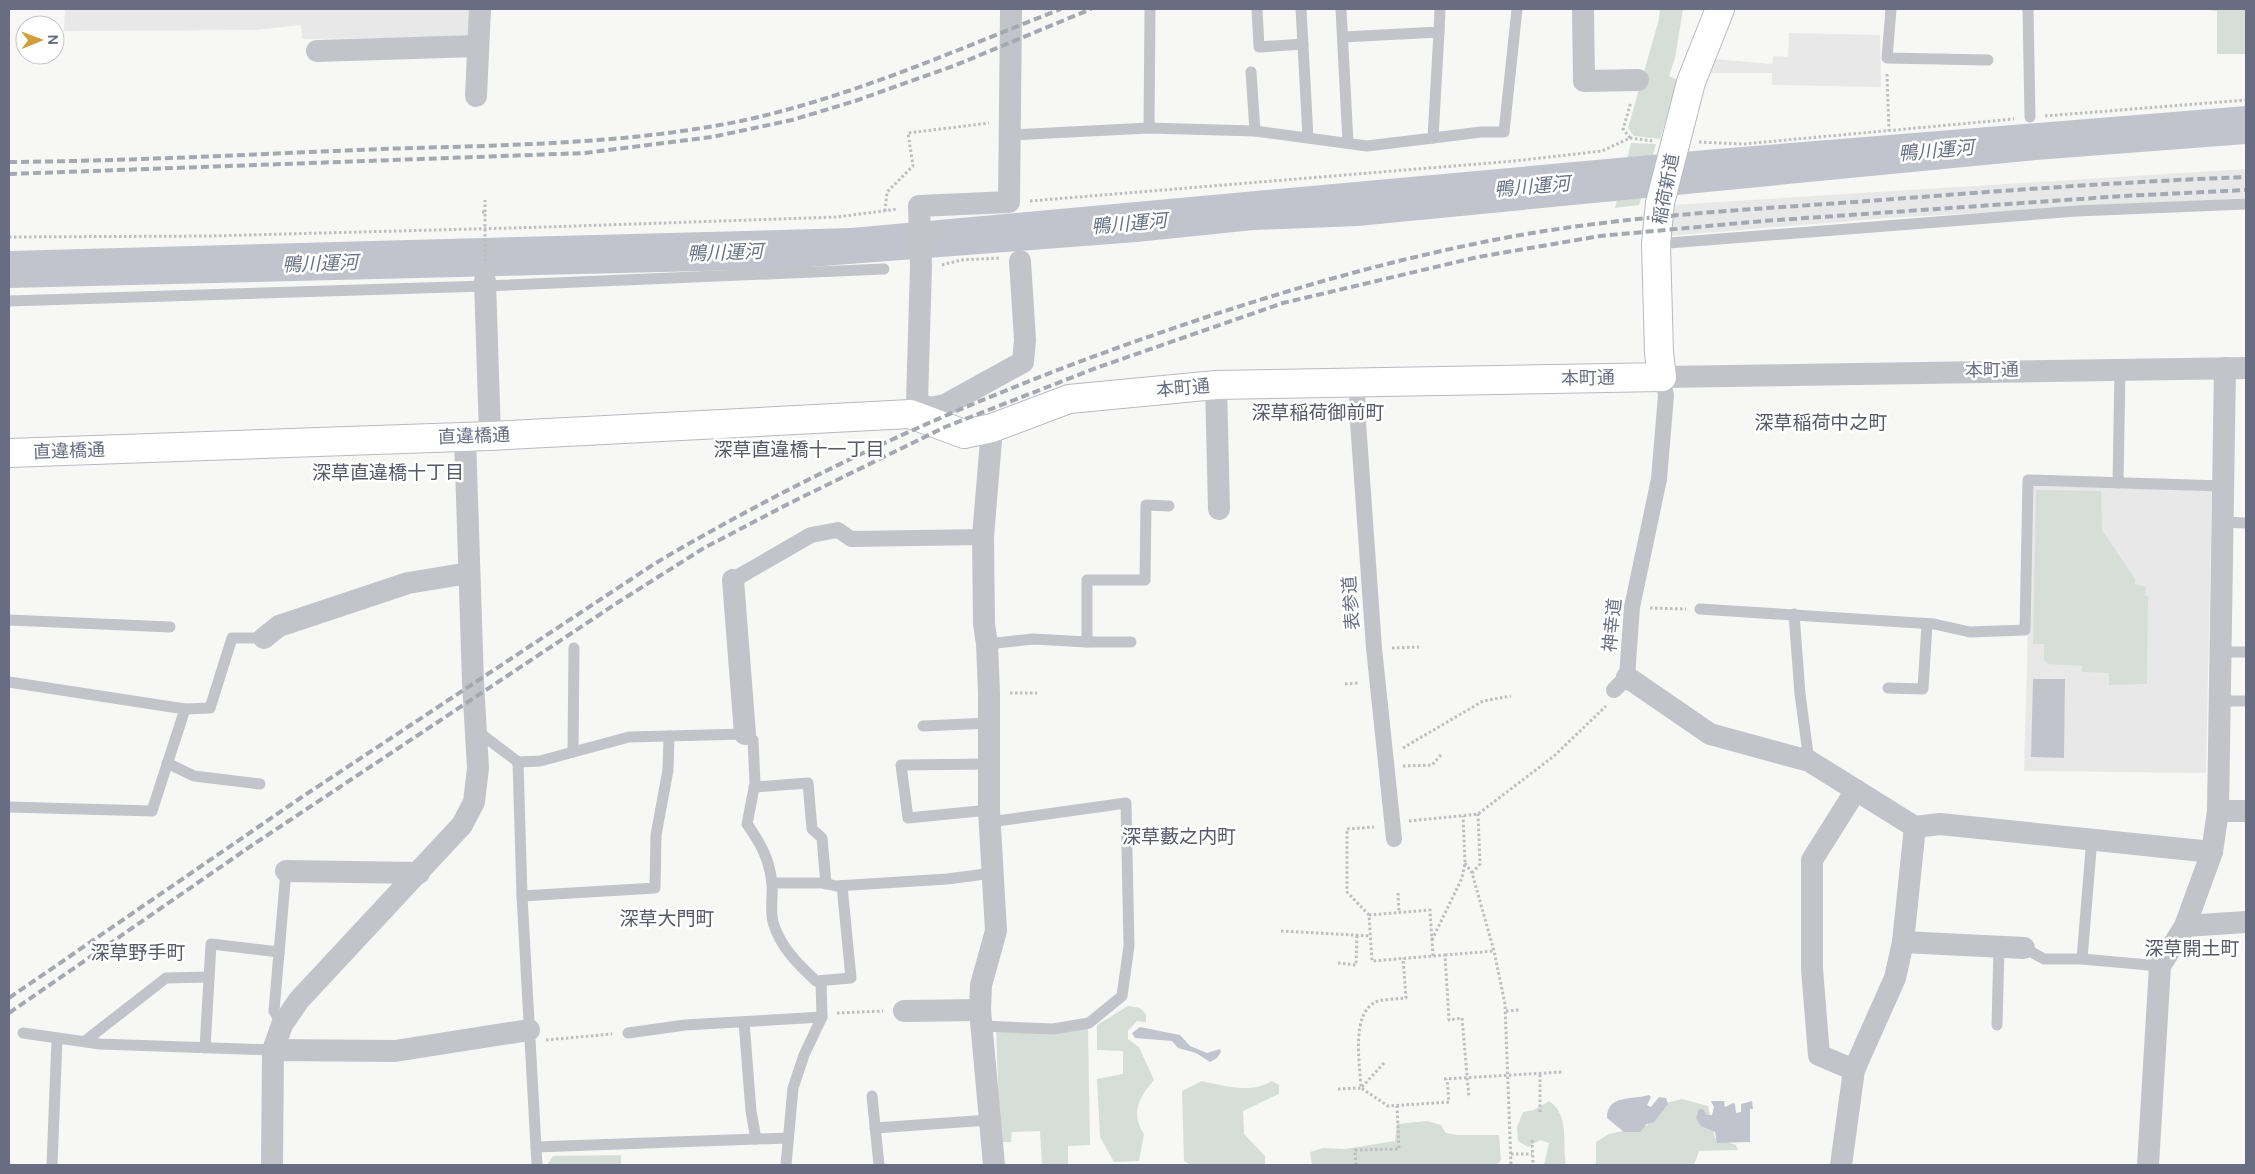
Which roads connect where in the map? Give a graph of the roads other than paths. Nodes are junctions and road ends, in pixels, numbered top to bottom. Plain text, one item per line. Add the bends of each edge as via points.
1 (480, 9) edge
2 (1011, 9) edge
3 (1150, 9) edge
4 (1257, 9) edge
5 (1301, 9) edge
6 (1341, 9) edge
7 (1440, 9) edge
8 (1517, 9) edge
9 (1583, 9) edge
10 (1720, 9) edge
11 (1891, 9) edge
12 (2028, 9) edge
13 (1439, 32) junction
14 (1343, 37) junction
15 (1303, 44) junction
16 (478, 46) junction
17 (317, 51) dead end
18 (1988, 60) dead end
19 (1252, 72) dead end
20 (1638, 80) road end
21 (476, 96) dead end
22 (2030, 117) road end
23 (1010, 128) junction
24 (1149, 128) junction
25 (1255, 131) junction
26 (1308, 137) junction
27 (1433, 138) junction
28 (1348, 143) junction
29 (2246, 204) edge
30 (1656, 244) junction
31 (1020, 261) road end
32 (884, 269) dead end
33 (485, 284) junction
34 (9, 301) edge
35 (2236, 368) edge
36 (2120, 369) junction
37 (1662, 376) junction
38 (1358, 381) junction
39 (1216, 385) junction
40 (913, 408) junction
41 (937, 424) joint
42 (992, 428) junction
43 (478, 436) junction
44 (9, 453) edge
45 (2118, 483) junction
46 (2224, 486) junction
47 (1169, 506) dead end
48 (1219, 509) dead end
49 (2223, 522) junction
50 (2246, 523) edge
51 (983, 537) junction
52 (469, 573) junction
53 (733, 580) joint
54 (1700, 609) road end
55 (1794, 614) junction
56 (9, 620) edge
57 (1927, 624) junction
58 (170, 627) dead end
59 (264, 638) joint
60 (1087, 642) junction
61 (1131, 642) dead end
62 (988, 644) junction
63 (574, 648) dead end
64 (2221, 652) junction
65 (2246, 652) edge
66 (9, 682) edge
67 (1620, 684) joint
68 (1888, 688) dead end
69 (2220, 701) junction
70 (2246, 701) edge
71 (185, 709) junction
72 (990, 723) junction
73 (924, 726) dead end
74 (477, 731) junction
75 (745, 734) junction
76 (669, 736) junction
77 (573, 752) junction
78 (1808, 761) junction
79 (518, 762) junction
80 (167, 763) junction
81 (989, 764) junction
82 (260, 784) dead end
83 (754, 787) junction
84 (1856, 790) junction
85 (9, 807) edge
86 (2218, 811) junction
87 (2246, 811) edge
88 (989, 816) junction
89 (1914, 827) junction
90 (1393, 829) road end
91 (2092, 838) junction
92 (2212, 852) junction
93 (286, 871) joint
94 (419, 873) junction
95 (993, 873) junction
96 (772, 883) junction
97 (826, 884) junction
98 (842, 886) junction
99 (522, 896) junction
100 (2246, 922) edge
101 (2185, 926) junction
102 (1903, 942) junction
103 (1999, 947) junction
104 (2024, 948) joint
105 (279, 952) junction
106 (2082, 959) junction
107 (2160, 966) junction
108 (209, 976) junction
109 (821, 981) junction
110 (897, 1011) road end
111 (822, 1017) junction
112 (981, 1018) junction
113 (744, 1022) junction
114 (282, 1025) junction
115 (1997, 1025) dead end
116 (23, 1033) dead end
117 (628, 1033) road end
118 (529, 1035) junction
119 (57, 1039) junction
120 (85, 1041) junction
121 (205, 1048) junction
122 (273, 1050) junction
123 (1854, 1070) junction
124 (872, 1096) dead end
125 (990, 1120) junction
126 (875, 1128) junction
127 (788, 1138) junction
128 (756, 1139) junction
129 (536, 1147) junction
130 (52, 1165) edge
131 (272, 1165) edge
132 (537, 1165) edge
133 (786, 1165) edge
134 (879, 1165) edge
135 (994, 1165) edge
136 (1841, 1165) edge
137 (2148, 1165) edge

1 - 16 street
2 - 23 street
3 - 24 lane
4 - 15 lane via 1260,48
5 - 15 lane
6 - 14 lane
7 - 13 lane
8 - 27 lane via 1504,132
9 - 20 street via 1584,81
10 - 30 main road, 稲荷新道 via 1691,82 1660,203
11 - 18 lane via 1887,58
12 - 22 lane
13 - 14 lane
13 - 27 lane
14 - 28 lane
15 - 26 lane
16 - 17 street
16 - 21 street
19 - 25 lane
23 - 24 lane
23 - 40 street via 1009,202 919,210 921,267
24 - 25 lane
25 - 26 lane
26 - 28 lane
27 - 28 lane via 1367,146
29 - 30 lane via 2077,211
30 - 37 main road, 稲荷新道
31 - 40 street via 1025,340 1023,362 945,405
32 - 33 lane
33 - 34 lane
33 - 43 street
35 - 36 street, 本町通
35 - 46 street
36 - 37 street, 本町通
36 - 45 lane
37 - 38 main road, 本町通
37 - 67 street, 神幸道 via 1666,395 1659,479 1632,607
38 - 39 main road, 本町通
38 - 90 street, 表参道 via 1357,408 1374,648
39 - 42 main road, 本町通 via 1069,399
39 - 48 street
40 - 41 main road, 直違橋通
40 - 43 main road, 直違橋通
41 - 42 main road, 本町通 via 964,434
42 - 51 street
43 - 44 main road, 直違橋通
43 - 52 street
45 - 46 lane
45 - 57 lane via 2028,480 2025,630 1970,632
46 - 49 street
47 - 60 lane via 1146,505 1145,580 1087,580
49 - 50 lane
49 - 64 street
51 - 53 street via 851,539 838,530 811,535
51 - 62 street via 984,624
52 - 59 street via 408,582 279,626
52 - 74 street
53 - 75 street
54 - 55 lane
55 - 57 lane
55 - 78 lane
56 - 58 lane
57 - 68 lane via 1923,689
59 - 71 lane via 232,638 210,708
60 - 61 lane
60 - 62 lane via 1033,639
62 - 72 street
63 - 77 lane
64 - 65 lane
64 - 69 street
66 - 71 lane
67 - 78 street via 1710,734
69 - 70 lane
69 - 86 street
71 - 80 lane
72 - 73 lane
72 - 81 street
74 - 79 lane
74 - 94 street via 478,768 474,802 462,825
75 - 76 lane
75 - 83 lane via 753,740
76 - 77 lane via 629,737
76 - 99 lane via 668,770 656,835 655,888
77 - 79 lane via 540,761
78 - 84 street
79 - 99 lane
80 - 82 lane via 194,776
80 - 85 lane via 152,811
81 - 88 street
81 - 88 lane via 901,765 908,818
83 - 96 lane via 747,824 766,851
83 - 97 lane via 808,783 812,828 822,838
84 - 89 street
84 - 123 street via 1812,860 1812,968 1819,1055
86 - 87 street
86 - 92 street
88 - 95 street
88 - 112 lane via 1126,803 1129,946 1122,996 1089,1023 1053,1029
89 - 91 street via 1940,824
89 - 102 street
91 - 92 street
91 - 106 lane
92 - 101 street
93 - 94 street
93 - 105 lane
94 - 114 street via 299,1000
95 - 98 lane
95 - 112 street via 996,931 981,985
96 - 97 lane
96 - 109 lane via 773,921 781,942 796,963 816,981
97 - 98 lane
98 - 109 lane via 851,978
99 - 118 lane
100 - 101 street
101 - 107 street
102 - 103 street
102 - 123 street via 1895,978
103 - 104 street
103 - 115 lane
104 - 106 lane via 2044,959
105 - 108 lane via 211,944
105 - 114 lane via 274,1011
106 - 107 lane
107 - 137 street
108 - 120 lane via 166,978
108 - 121 lane
109 - 111 lane
110 - 112 street
111 - 113 lane
111 - 127 lane via 793,1088
112 - 125 street
113 - 117 lane via 685,1025
113 - 128 lane
114 - 122 street
116 - 119 lane
118 - 122 street via 395,1052
118 - 129 lane
119 - 120 lane
119 - 130 lane
120 - 121 lane
121 - 122 lane
122 - 131 street
123 - 136 street
124 - 126 lane
125 - 126 lane
125 - 135 street
126 - 134 lane
127 - 128 lane
127 - 133 lane
128 - 129 lane
129 - 132 lane

